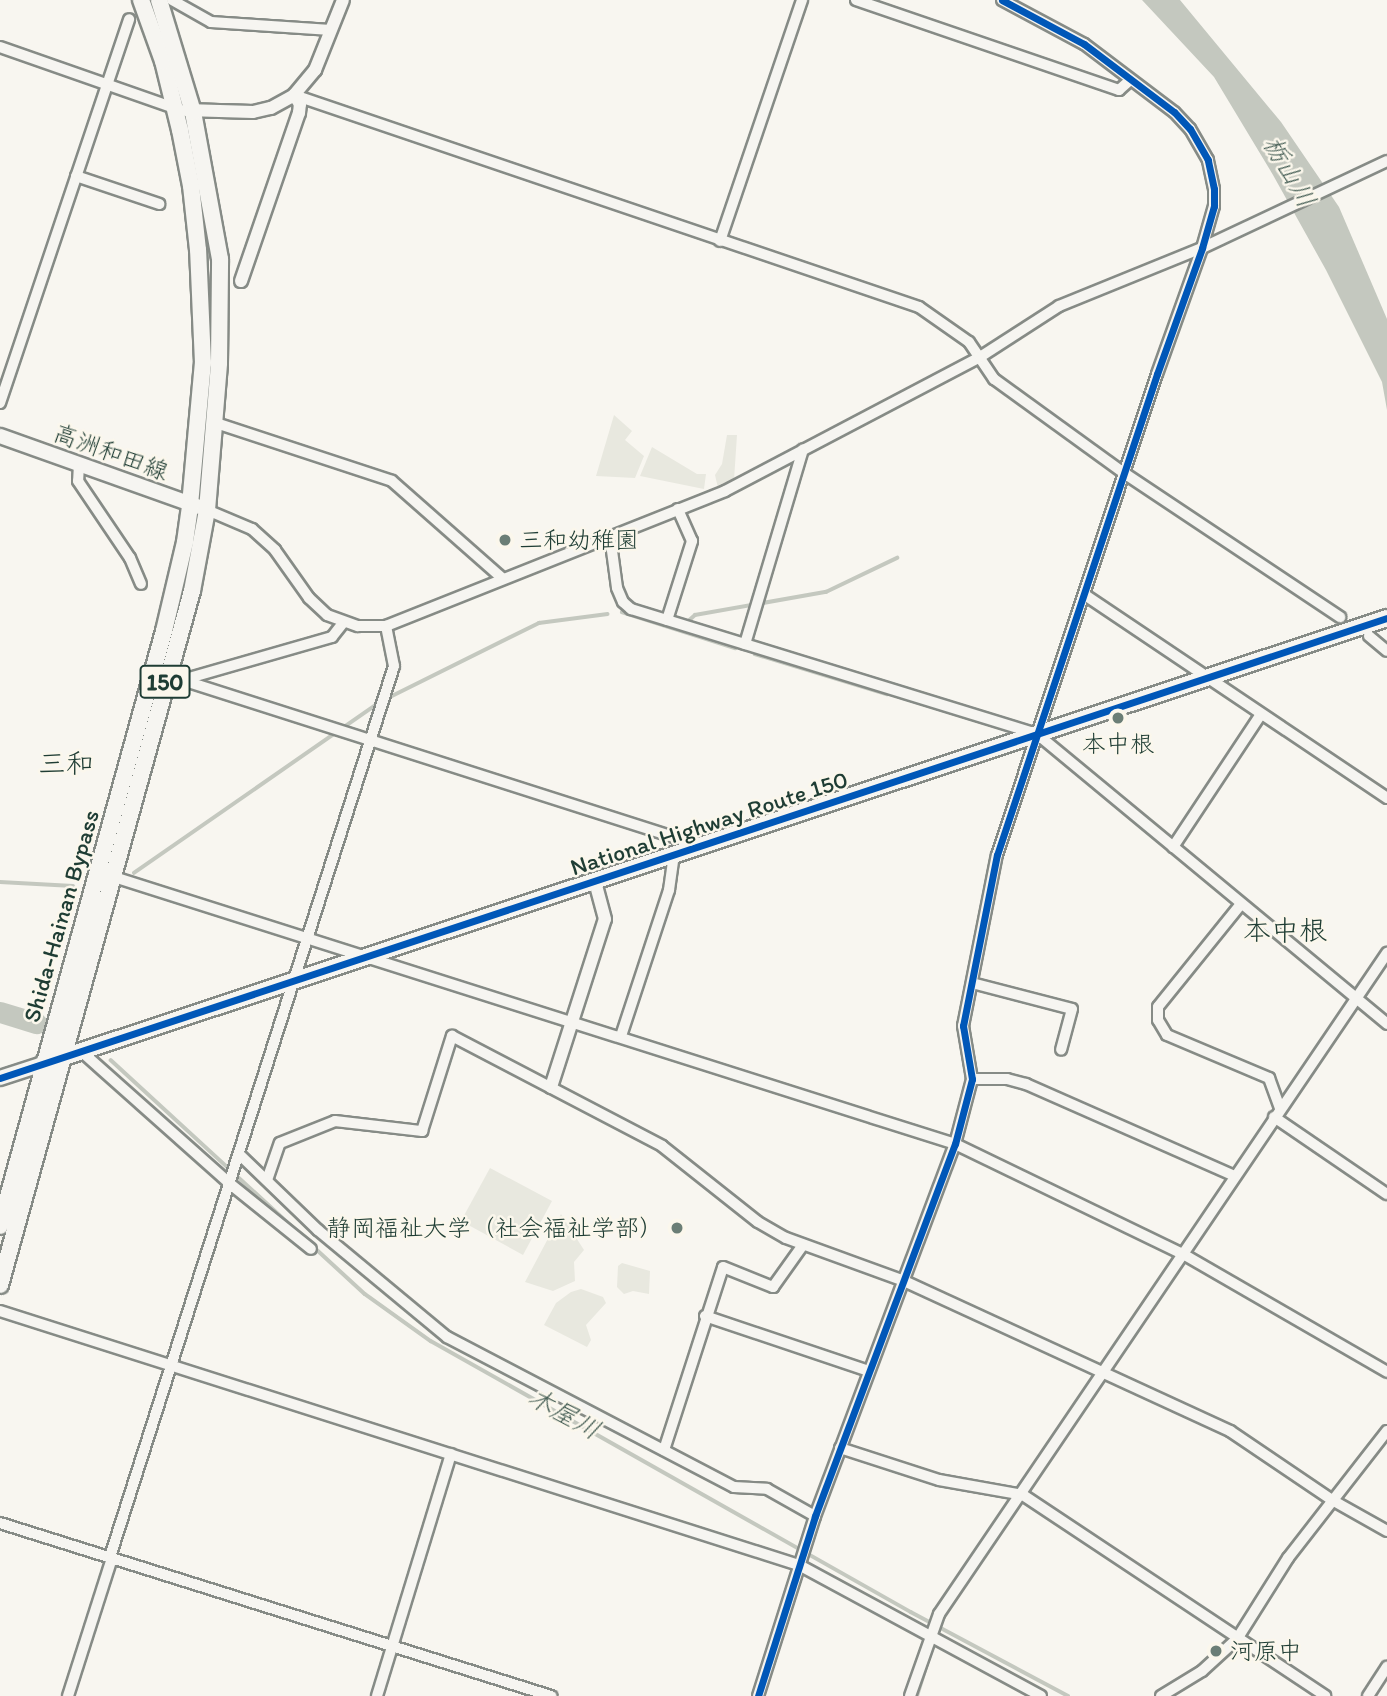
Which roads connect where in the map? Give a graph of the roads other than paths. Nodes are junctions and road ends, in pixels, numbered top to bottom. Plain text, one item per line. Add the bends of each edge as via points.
1 (141, 0) edge
2 (159, 0) edge
3 (172, 0) edge
4 (343, 0) edge
5 (802, 0) edge
6 (856, 0) edge
7 (1002, 0) edge
8 (129, 19) dead end
9 (331, 30) junction
10 (0, 47) edge
11 (1130, 80) junction
12 (107, 86) junction
13 (295, 95) junction
14 (174, 108) junction
15 (193, 112) junction
16 (1387, 161) edge
17 (76, 176) junction
18 (159, 204) dead end
19 (720, 240) junction
20 (1202, 248) junction
21 (241, 281) dead end
22 (981, 357) junction
23 (0, 403) edge
24 (216, 423) junction
25 (0, 436) edge
26 (803, 449) junction
27 (79, 464) junction
28 (1124, 473) junction
29 (190, 505) junction
30 (678, 509) junction
31 (206, 510) junction
32 (610, 536) junction
33 (502, 579) junction
34 (141, 584) dead end
35 (1085, 595) junction
36 (1340, 617) dead end
37 (1387, 618) edge
38 (667, 621) junction
39 (343, 623) junction
40 (386, 626) junction
41 (1369, 636) dead end
42 (745, 644) junction
43 (1387, 651) edge
44 (175, 678) junction
45 (1206, 678) junction
46 (1261, 714) junction
47 (1037, 734) junction
48 (370, 739) junction
49 (1387, 797) edge
50 (1173, 848) junction
51 (681, 852) junction
52 (114, 877) junction
53 (595, 881) junction
54 (1241, 904) junction
55 (307, 937) junction
56 (1387, 953) edge
57 (371, 956) junction
58 (294, 981) junction
59 (972, 983) junction
60 (1356, 999) junction
61 (573, 1023) junction
62 (1387, 1024) edge
63 (621, 1036) junction
64 (1061, 1050) dead end
65 (81, 1051) junction
66 (64, 1058) junction
67 (43, 1064) junction
68 (0, 1078) edge
69 (972, 1079) junction
70 (551, 1087) junction
71 (1277, 1113) junction
72 (955, 1144) junction
73 (239, 1154) junction
74 (1235, 1176) junction
75 (267, 1180) junction
76 (229, 1183) junction
77 (1387, 1194) edge
78 (0, 1226) edge
79 (803, 1245) junction
80 (310, 1249) dead end
81 (1183, 1254) junction
82 (904, 1281) junction
83 (0, 1285) edge
84 (0, 1311) edge
85 (705, 1315) junction
86 (170, 1366) junction
87 (867, 1371) junction
88 (1387, 1372) edge
89 (1104, 1375) junction
90 (1387, 1431) edge
91 (840, 1448) junction
92 (664, 1450) junction
93 (452, 1454) junction
94 (1023, 1495) junction
95 (1332, 1500) junction
96 (816, 1516) junction
97 (0, 1522) edge
98 (1387, 1531) edge
99 (111, 1558) junction
100 (799, 1565) junction
101 (930, 1634) junction
102 (1237, 1639) junction
103 (392, 1647) junction
104 (1387, 1667) edge
105 (68, 1696) edge
106 (377, 1696) edge
107 (551, 1696) edge
108 (758, 1696) edge
109 (910, 1696) edge
110 (1041, 1696) edge
111 (1161, 1696) edge
112 (1325, 1696) edge
113 (1368, 1696) edge

1 - 14 highway, Shida-Hainan Bypass / 150
2 - 15 highway, Shida-Hainan Bypass / 150
3 - 9 street via 211,22
4 - 9 street
5 - 19 street
6 - 11 street via 1119,90
7 - 11 street via 1084,44
8 - 12 street
9 - 13 street via 314,70
10 - 12 street
11 - 20 street via 1190,128 1208,160 1214,206
12 - 14 street
12 - 17 street
13 - 15 street via 253,112
13 - 19 street
13 - 21 street via 299,113
14 - 15 street
14 - 29 highway, Shida-Hainan Bypass / 150 via 191,186 201,298 201,404
15 - 24 highway, Shida-Hainan Bypass / 150 via 220,259
16 - 20 street
17 - 18 street
17 - 23 street
19 - 22 street via 919,307 969,342
20 - 22 street via 1059,306
20 - 28 street
22 - 26 street
22 - 28 street via 994,379
24 - 31 highway, Shida-Hainan Bypass / 150
24 - 33 street via 392,481
25 - 27 main road, 高洲和田線
26 - 30 street via 725,491
26 - 42 street
27 - 29 main road, 高洲和田線
27 - 34 street via 78,481 130,558
28 - 35 street
28 - 36 street
29 - 31 main road, 高洲和田線
29 - 67 highway, Shida-Hainan Bypass / 150 via 164,631
30 - 32 street
30 - 38 street via 692,541
31 - 39 street via 252,529 275,550 309,598
31 - 44 highway, Shida-Hainan Bypass / 150
32 - 33 street
32 - 38 street via 623,602
33 - 40 street
35 - 45 street
35 - 47 street
37 - 45 highway, National Highway Route 150
38 - 42 street
39 - 40 street
39 - 44 street via 332,636
40 - 48 street via 394,666
41 - 43 street
42 - 47 street
44 - 48 street
44 - 52 highway, Shida-Hainan Bypass / 150
45 - 46 street
45 - 47 highway, National Highway Route 150
46 - 49 street
46 - 50 street
47 - 50 street
47 - 51 highway, National Highway Route 150
47 - 59 street via 997,855
48 - 51 street via 682,840
48 - 55 street
50 - 54 street
51 - 53 highway, National Highway Route 150
51 - 63 street
52 - 55 street
52 - 66 highway, Shida-Hainan Bypass / 150
53 - 57 highway, National Highway Route 150
53 - 61 street via 605,919
54 - 60 street
54 - 71 street via 1158,1007 1158,1020 1167,1035 1269,1078
55 - 57 street
55 - 58 street
56 - 60 street
57 - 58 highway, National Highway Route 150
57 - 61 street
58 - 65 highway, National Highway Route 150
58 - 73 street
59 - 64 street via 1072,1009
59 - 69 street via 963,1026
60 - 62 street
60 - 71 street
61 - 63 street
61 - 70 street
63 - 72 street
65 - 66 highway, National Highway Route 150
65 - 76 street
66 - 67 highway, National Highway Route 150
66 - 83 highway, 150
67 - 68 main road
67 - 78 highway, 150
69 - 72 street
69 - 74 street via 1026,1084
70 - 75 street via 452,1036 422,1131 335,1121 280,1143
70 - 79 street via 662,1146 758,1222
71 - 74 street
71 - 77 street
72 - 81 street
72 - 82 street
73 - 75 street
73 - 76 street
74 - 81 street
75 - 92 street via 318,1230 447,1337
76 - 80 street
76 - 86 street
79 - 82 street
79 - 85 street via 773,1287 723,1267
81 - 88 street
81 - 89 street
82 - 87 street
82 - 89 street
84 - 86 street
85 - 87 street
85 - 92 street
86 - 93 street
86 - 99 street
87 - 91 street
89 - 94 street
89 - 95 street via 1230,1432
90 - 95 street
91 - 94 street via 939,1480
91 - 96 street
92 - 96 street via 734,1487 767,1489
93 - 100 street
93 - 103 street
94 - 101 street
94 - 102 street
95 - 98 street
95 - 102 street via 1288,1558
96 - 100 street
97 - 99 street
99 - 103 street
99 - 105 street
100 - 101 street
100 - 108 street
101 - 109 street
101 - 110 street
102 - 111 street via 1202,1671
102 - 112 street
103 - 106 street
103 - 107 street
104 - 113 street

